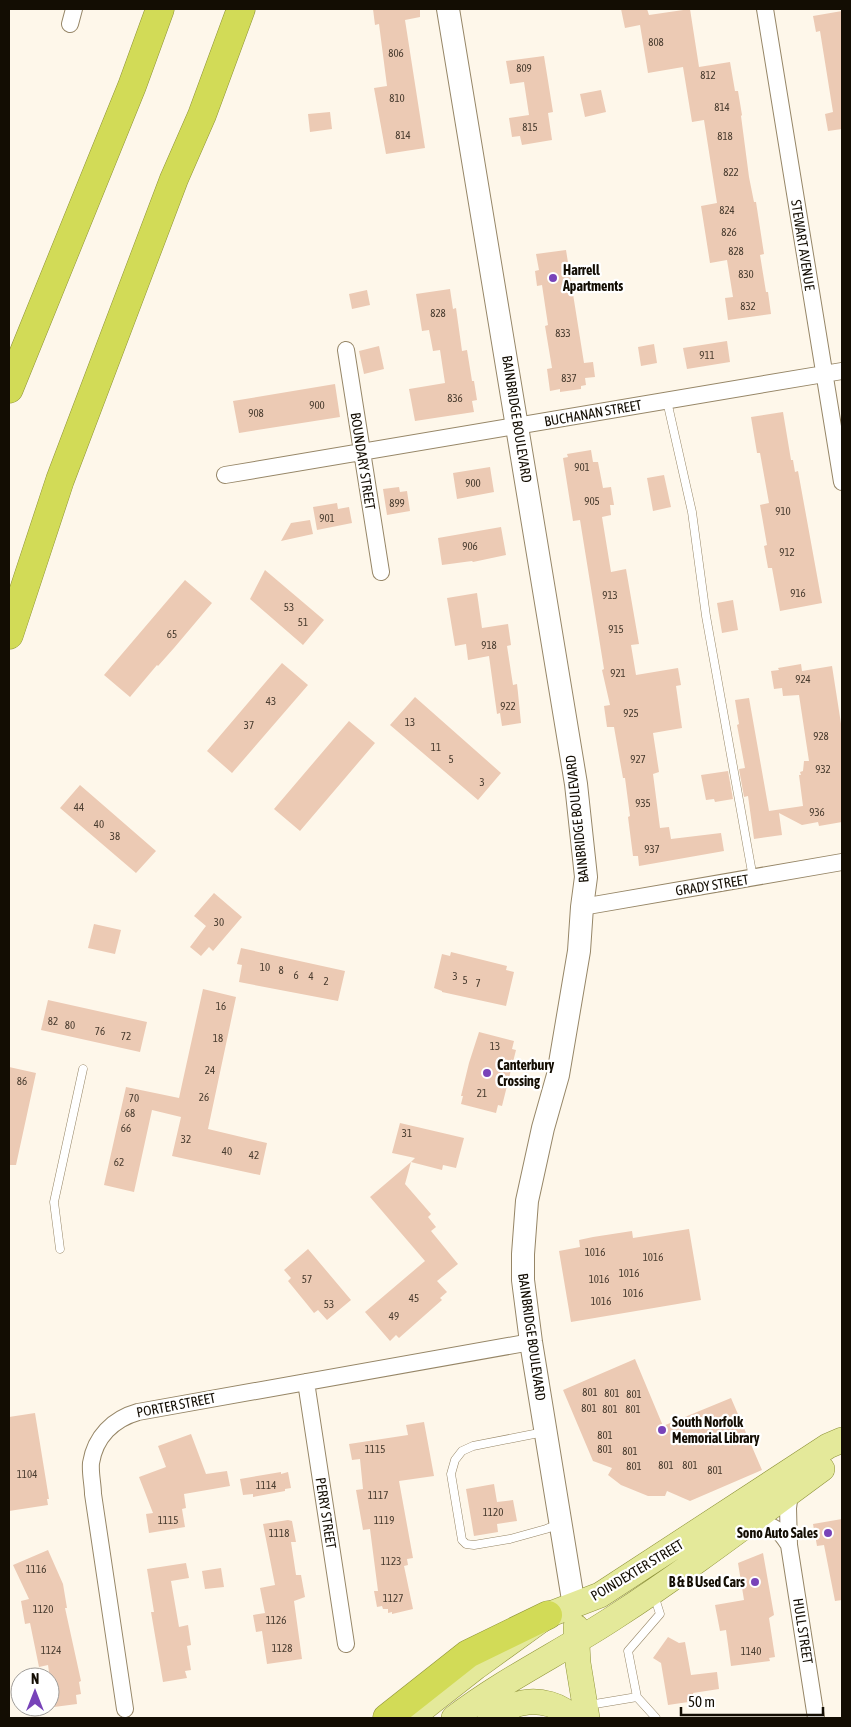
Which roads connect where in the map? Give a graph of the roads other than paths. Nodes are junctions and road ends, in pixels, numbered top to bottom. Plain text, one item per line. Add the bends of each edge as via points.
1 (160, 9) edge
2 (241, 9) edge
3 (448, 9) edge
4 (765, 9) edge
5 (346, 350) dead end
6 (842, 371) edge
7 (824, 374) junction
8 (9, 389) edge
9 (667, 401) junction
10 (518, 426) junction
11 (362, 452) junction
12 (225, 475) dead end
13 (842, 482) edge
14 (381, 572) dead end
15 (9, 634) edge
16 (842, 862) edge
17 (753, 878) junction
18 (582, 906) junction
19 (83, 1069) dead end
20 (60, 1249) dead end
21 (531, 1342) junction
22 (306, 1382) junction
23 (546, 1432) junction
24 (842, 1440) edge
25 (842, 1454) edge
26 (790, 1493) junction
27 (561, 1523) junction
28 (746, 1526) junction
29 (789, 1544) junction
30 (653, 1591) junction
31 (574, 1606) junction
32 (548, 1615) junction
33 (577, 1640) junction
34 (346, 1644) dead end
35 (637, 1697) junction
36 (125, 1709) dead end
37 (581, 1714) edge
38 (387, 1718) edge
39 (411, 1718) edge
40 (454, 1718) edge
41 (490, 1718) edge
42 (656, 1718) edge
43 (816, 1718) edge

1 - 8 highway
2 - 15 highway via 60,480
3 - 10 street, BAINBRIDGE BOULEVARD
4 - 7 street, STEWART AVENUE
5 - 11 street, BOUNDARY STREET
6 - 7 street, BUCHANAN STREET
7 - 9 street, BUCHANAN STREET
7 - 13 street, STEWART AVENUE
9 - 10 street, BUCHANAN STREET
9 - 17 lane via 692,512 706,616
10 - 11 street, BUCHANAN STREET
10 - 18 street, BAINBRIDGE BOULEVARD via 576,784 586,878
11 - 12 street, BUCHANAN STREET
11 - 14 street, BOUNDARY STREET
16 - 17 street, GRADY STREET
17 - 18 street, GRADY STREET
18 - 21 street, BAINBRIDGE BOULEVARD via 579,951 566,1035 527,1201 523,1280
19 - 20 lane via 54,1202
21 - 22 street, PORTER STREET
21 - 23 street, BAINBRIDGE BOULEVARD
22 - 34 street, PERRY STREET
22 - 36 street, PORTER STREET via 138,1412 125,1416 106,1429 91,1464 93,1494
23 - 27 street, BAINBRIDGE BOULEVARD
23 - 27 lane via 473,1446 462,1451 451,1474 462,1540 466,1544 510,1538
24 - 31 main road, POINDEXTER STREET via 828,1446 600,1596
25 - 26 main road, POINDEXTER STREET
26 - 28 main road, POINDEXTER STREET
26 - 29 street, HULL STREET
27 - 31 street, BAINBRIDGE BOULEVARD
28 - 29 street via 767,1525 780,1531
28 - 30 main road, POINDEXTER STREET
29 - 43 street, HULL STREET
30 - 33 main road, POINDEXTER STREET
30 - 35 lane via 660,1614 628,1650
31 - 32 main road, POINDEXTER STREET
31 - 33 main road, BAINBRIDGE BOULEVARD
32 - 38 highway via 468,1654
32 - 39 main road, POINDEXTER STREET
33 - 37 main road, BAINBRIDGE BOULEVARD
33 - 40 main road, POINDEXTER STREET
35 - 37 lane
35 - 42 lane
37 - 41 main road via 534,1702 522,1703

